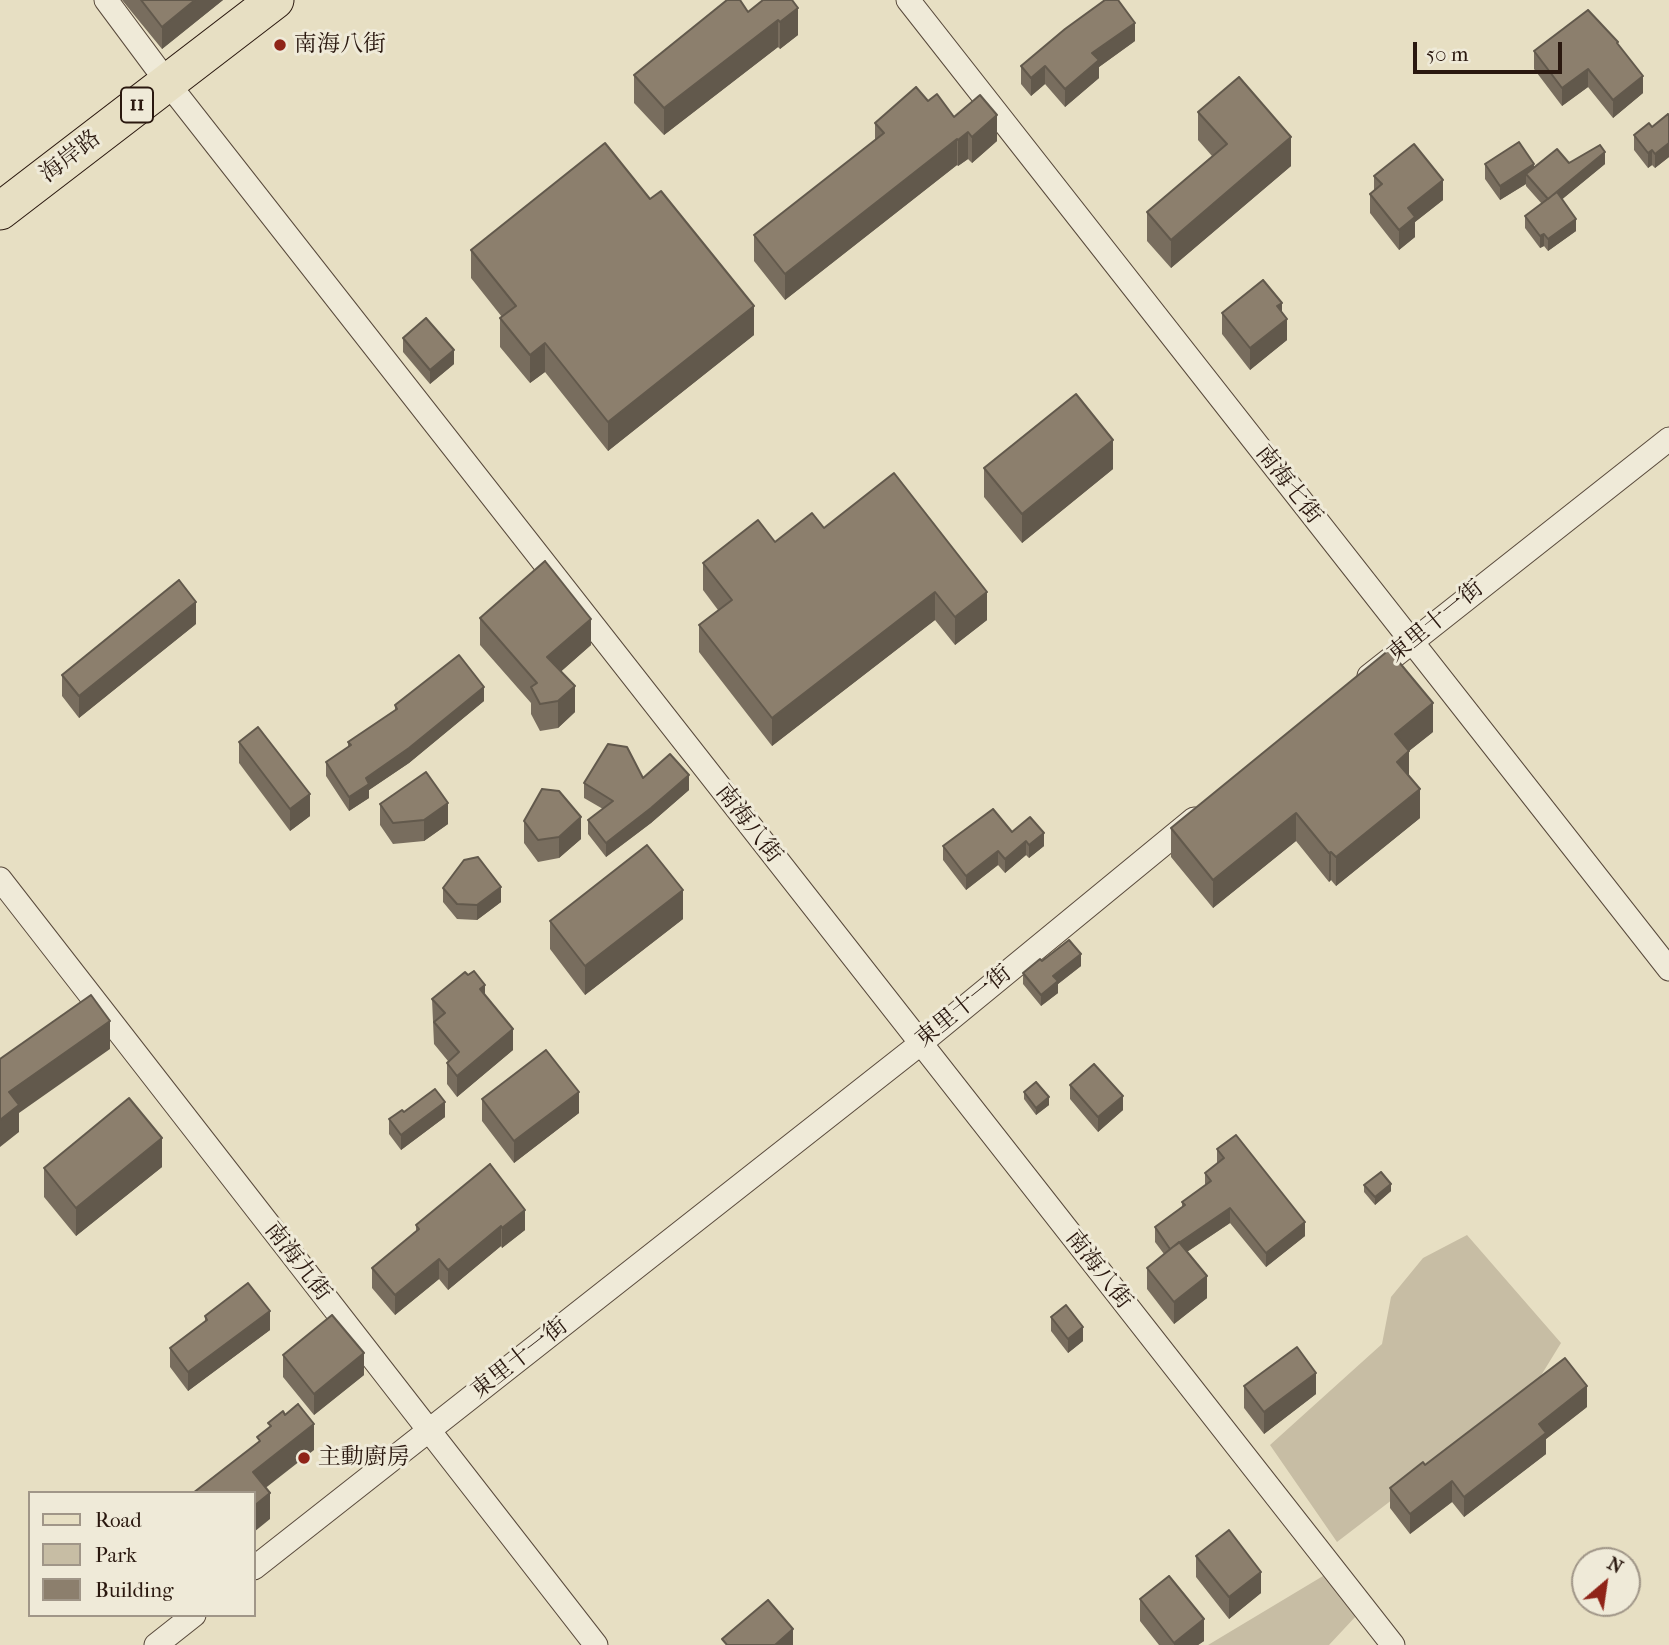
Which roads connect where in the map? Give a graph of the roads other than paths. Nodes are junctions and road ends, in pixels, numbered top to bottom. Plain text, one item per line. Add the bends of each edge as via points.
1 (106, 0) edge
2 (275, 0) edge
3 (908, 0) edge
4 (167, 82) junction
5 (0, 211) edge
6 (1669, 439) edge
7 (1410, 642) junction
8 (1357, 685) edge
9 (1208, 808) edge
10 (0, 878) edge
11 (1669, 969) edge
12 (920, 1044) junction
13 (428, 1431) junction
14 (256, 1566) edge
15 (191, 1617) edge
16 (156, 1645) edge
17 (596, 1645) edge
18 (1392, 1645) edge

1 - 4 street, 南海八街
2 - 4 main road, 海岸路 / 11
3 - 7 street, 南海七街
4 - 5 main road, 海岸路 / 11
4 - 12 street, 南海八街
6 - 7 street, 東里十一街
7 - 8 street, 東里十一街
7 - 11 street, 南海七街
9 - 12 street, 東里十一街
10 - 13 street, 南海九街
12 - 13 street, 東里十一街
12 - 18 street, 南海八街
13 - 14 street, 東里十一街
13 - 17 street, 南海九街
15 - 16 street

